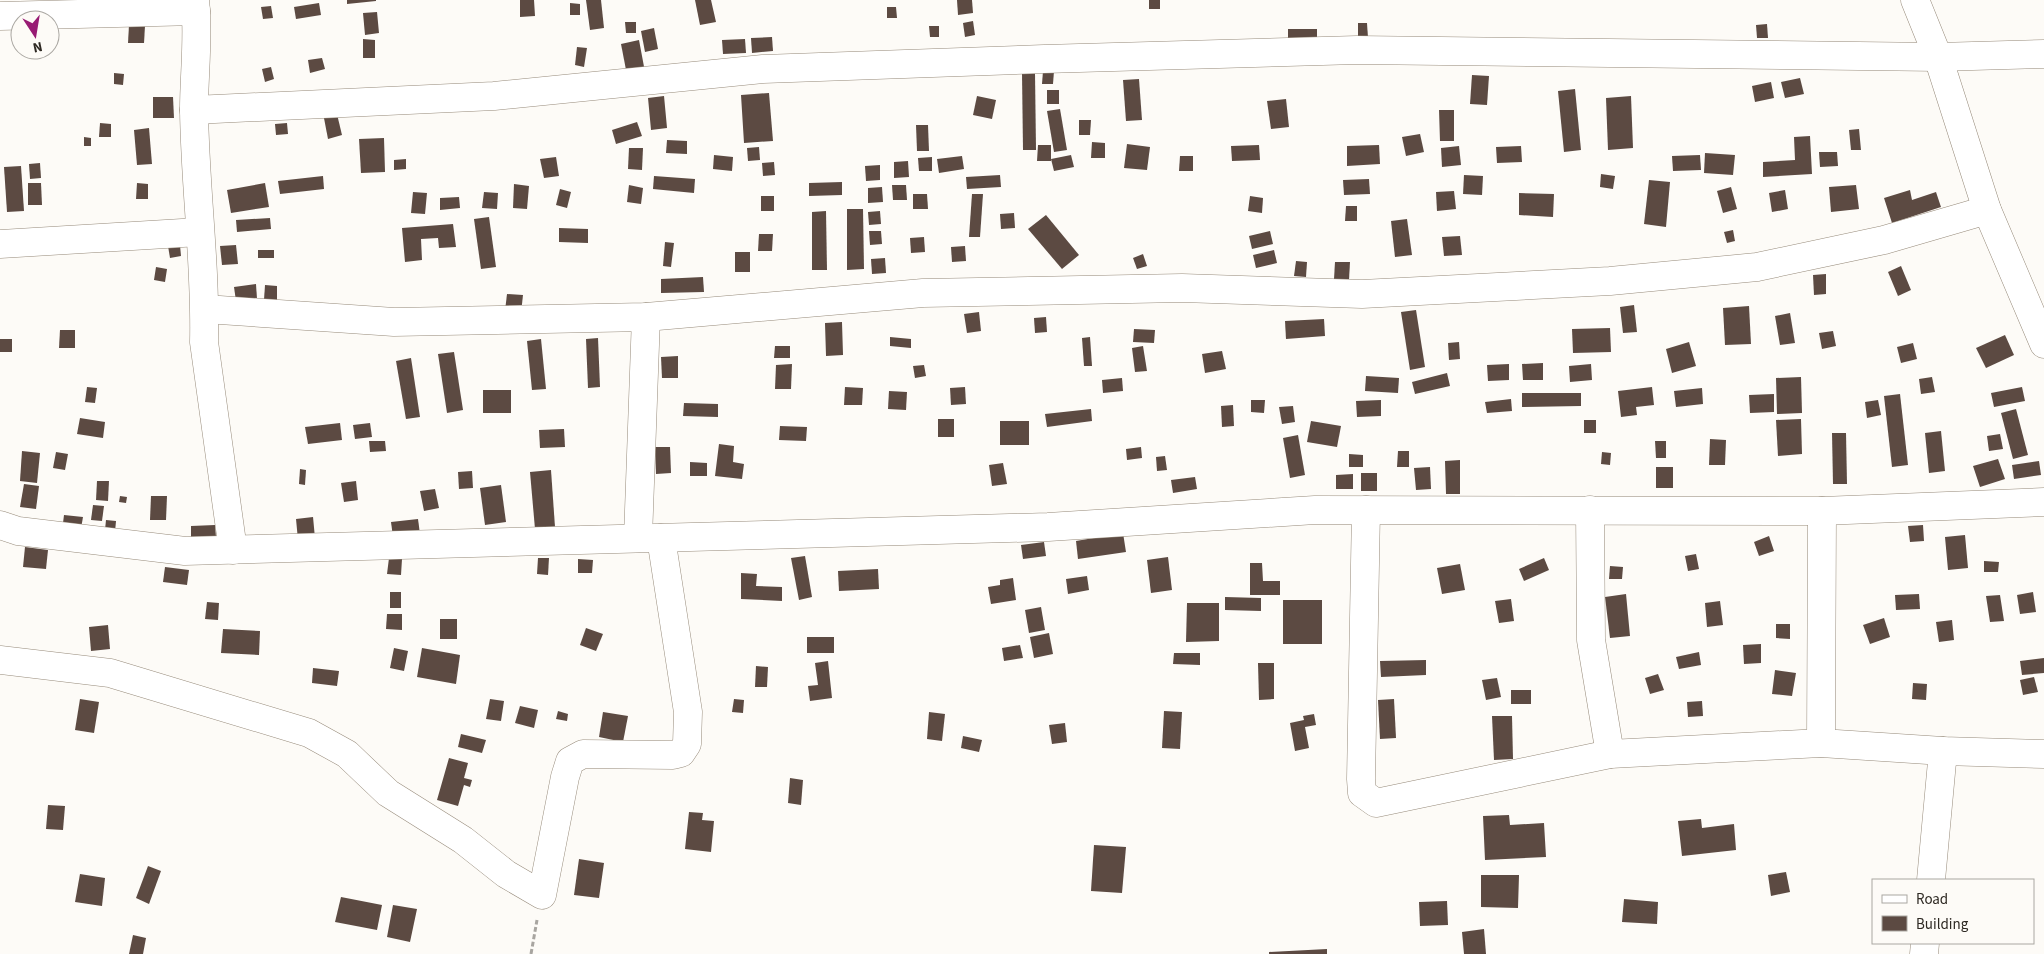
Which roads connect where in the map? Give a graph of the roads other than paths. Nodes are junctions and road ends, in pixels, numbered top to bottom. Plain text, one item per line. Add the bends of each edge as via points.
1 (1915, 0) edge
2 (196, 6) edge
3 (0, 16) edge
4 (2044, 54) edge
5 (1938, 57) junction
6 (194, 110) junction
7 (1987, 210) junction
8 (199, 232) junction
9 (0, 244) edge
10 (205, 309) junction
11 (646, 317) junction
12 (2044, 344) edge
13 (2044, 502) edge
14 (1366, 510) junction
15 (1590, 510) junction
16 (1822, 511) junction
17 (0, 525) edge
18 (649, 538) junction
19 (234, 550) junction
20 (0, 660) edge
21 (1821, 743) junction
22 (1943, 751) junction
23 (1610, 754) junction
24 (2044, 754) edge
25 (1931, 879) edge

1 - 5 street
2 - 3 street
2 - 6 street
4 - 5 street
5 - 6 street via 1357,50 1044,59 763,69 494,96
5 - 7 street
6 - 8 street
7 - 11 street via 1884,240 1757,267 1610,281 1362,294 1182,288 923,293
7 - 12 street
8 - 9 street
8 - 10 street
10 - 11 street via 394,322
10 - 19 street via 204,342
11 - 18 street
13 - 16 street
14 - 15 street
14 - 18 street via 1315,510 1048,527
14 - 23 street via 1362,793 1376,803
15 - 16 street
15 - 23 street via 1591,640
16 - 21 street
17 - 19 street via 18,531 185,551
18 - 19 street
18 - 20 street via 688,712 688,744 681,753 673,755 583,754 570,761 542,895 388,793 347,754 309,734 110,673
21 - 22 street
21 - 23 street
22 - 24 street
22 - 25 street

